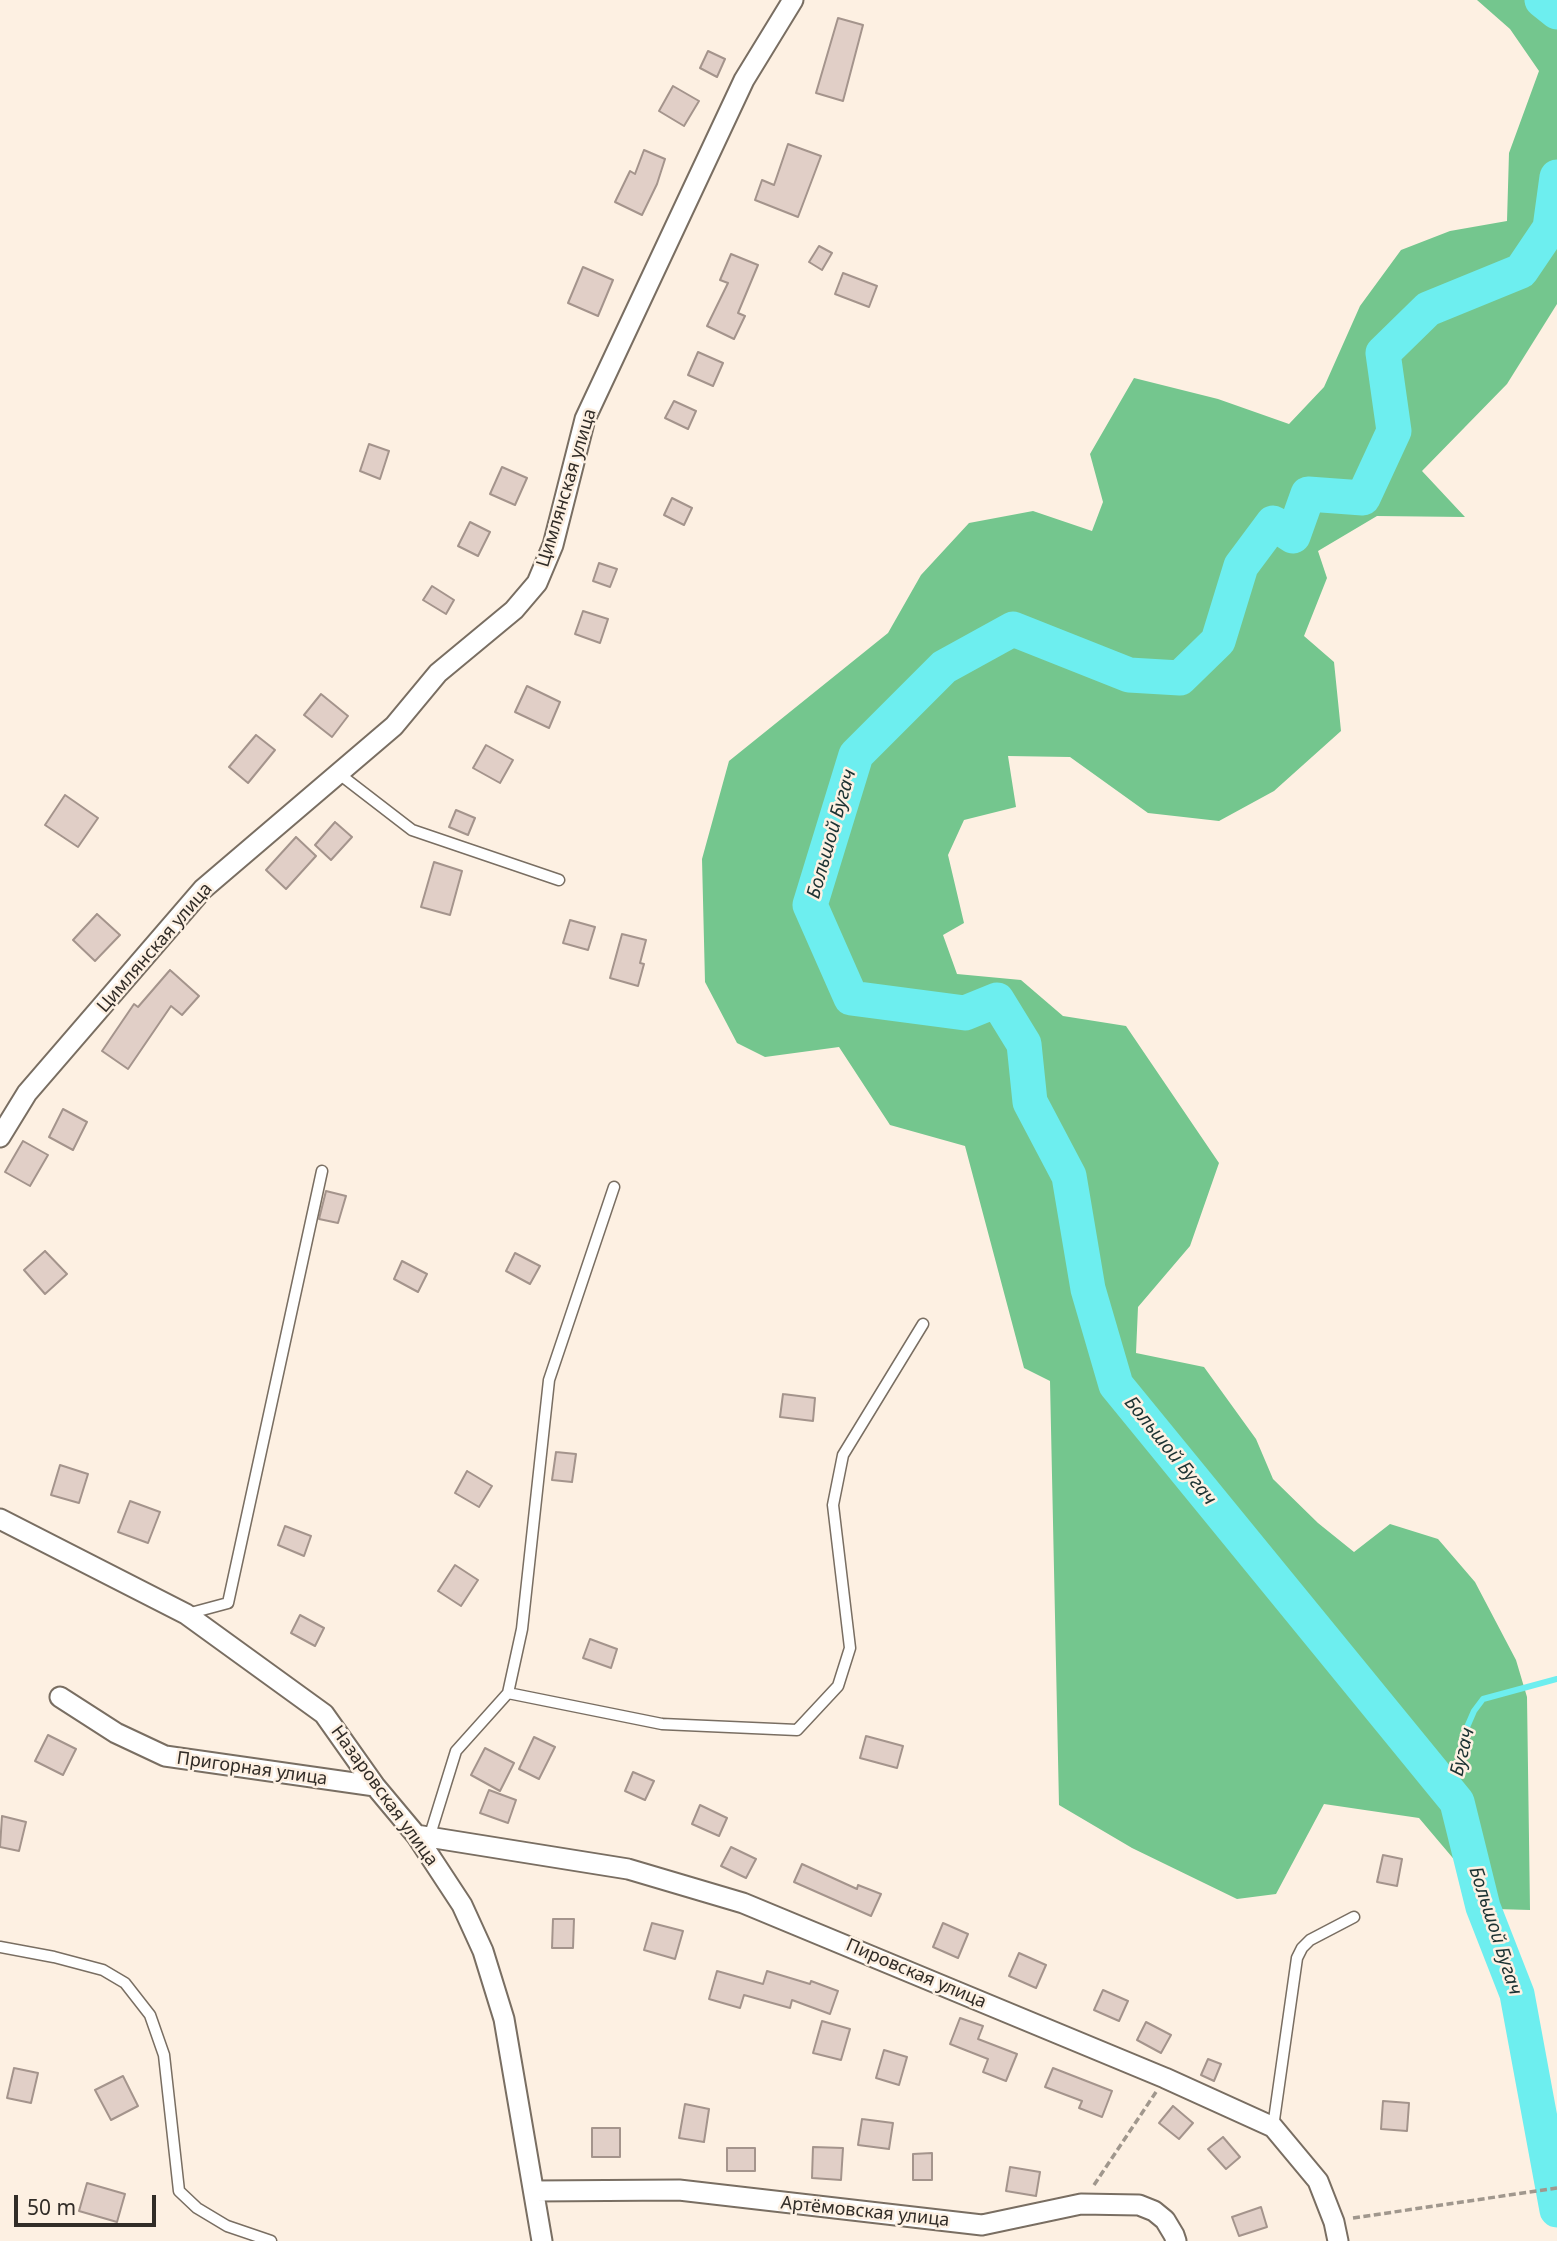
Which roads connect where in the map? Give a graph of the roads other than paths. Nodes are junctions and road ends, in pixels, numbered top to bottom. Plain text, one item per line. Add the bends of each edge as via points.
1 (793, 0) edge
2 (338, 773) junction
3 (559, 880) dead end
4 (0, 1137) edge
5 (321, 1171) dead end
6 (614, 1187) dead end
7 (923, 1324) dead end
8 (0, 1519) edge
9 (186, 1615) junction
10 (508, 1693) junction
11 (60, 1697) dead end
12 (375, 1786) junction
13 (422, 1837) junction
14 (1354, 1917) dead end
15 (0, 1947) edge
16 (1273, 2127) junction
17 (534, 2190) junction
18 (271, 2241) edge
19 (542, 2241) edge
20 (1176, 2241) edge
21 (1338, 2241) edge

1 - 2 street, Цимлянская улица via 744,80 585,419 553,545 537,583 514,610 438,673 394,726
2 - 3 lane via 412,830
2 - 4 street, Цимлянская улица via 203,889 27,1093
5 - 9 lane via 228,1604
6 - 10 lane via 549,1380 522,1629
7 - 10 lane via 843,1455 833,1506 850,1648 838,1686 797,1730 662,1724
8 - 9 street, Назаровская улица
9 - 12 street, Назаровская улица via 324,1714
10 - 13 lane via 456,1751
11 - 12 street, Пригорная улица via 116,1733 165,1756
12 - 13 street, Назаровская улица
13 - 16 street, Пировская улица via 628,1869 743,1903
13 - 17 street, Назаровская улица via 483,1951 504,2019
14 - 16 lane via 1311,1940 1297,1958
15 - 18 lane via 103,1970 125,1983 150,2015 164,2055 179,2191 227,2226
16 - 21 street, Пировская улица via 1318,2180
17 - 19 street, Назаровская улица
17 - 20 street, Артёмовская улица via 679,2190 982,2225 1081,2204 1139,2205 1165,2220

